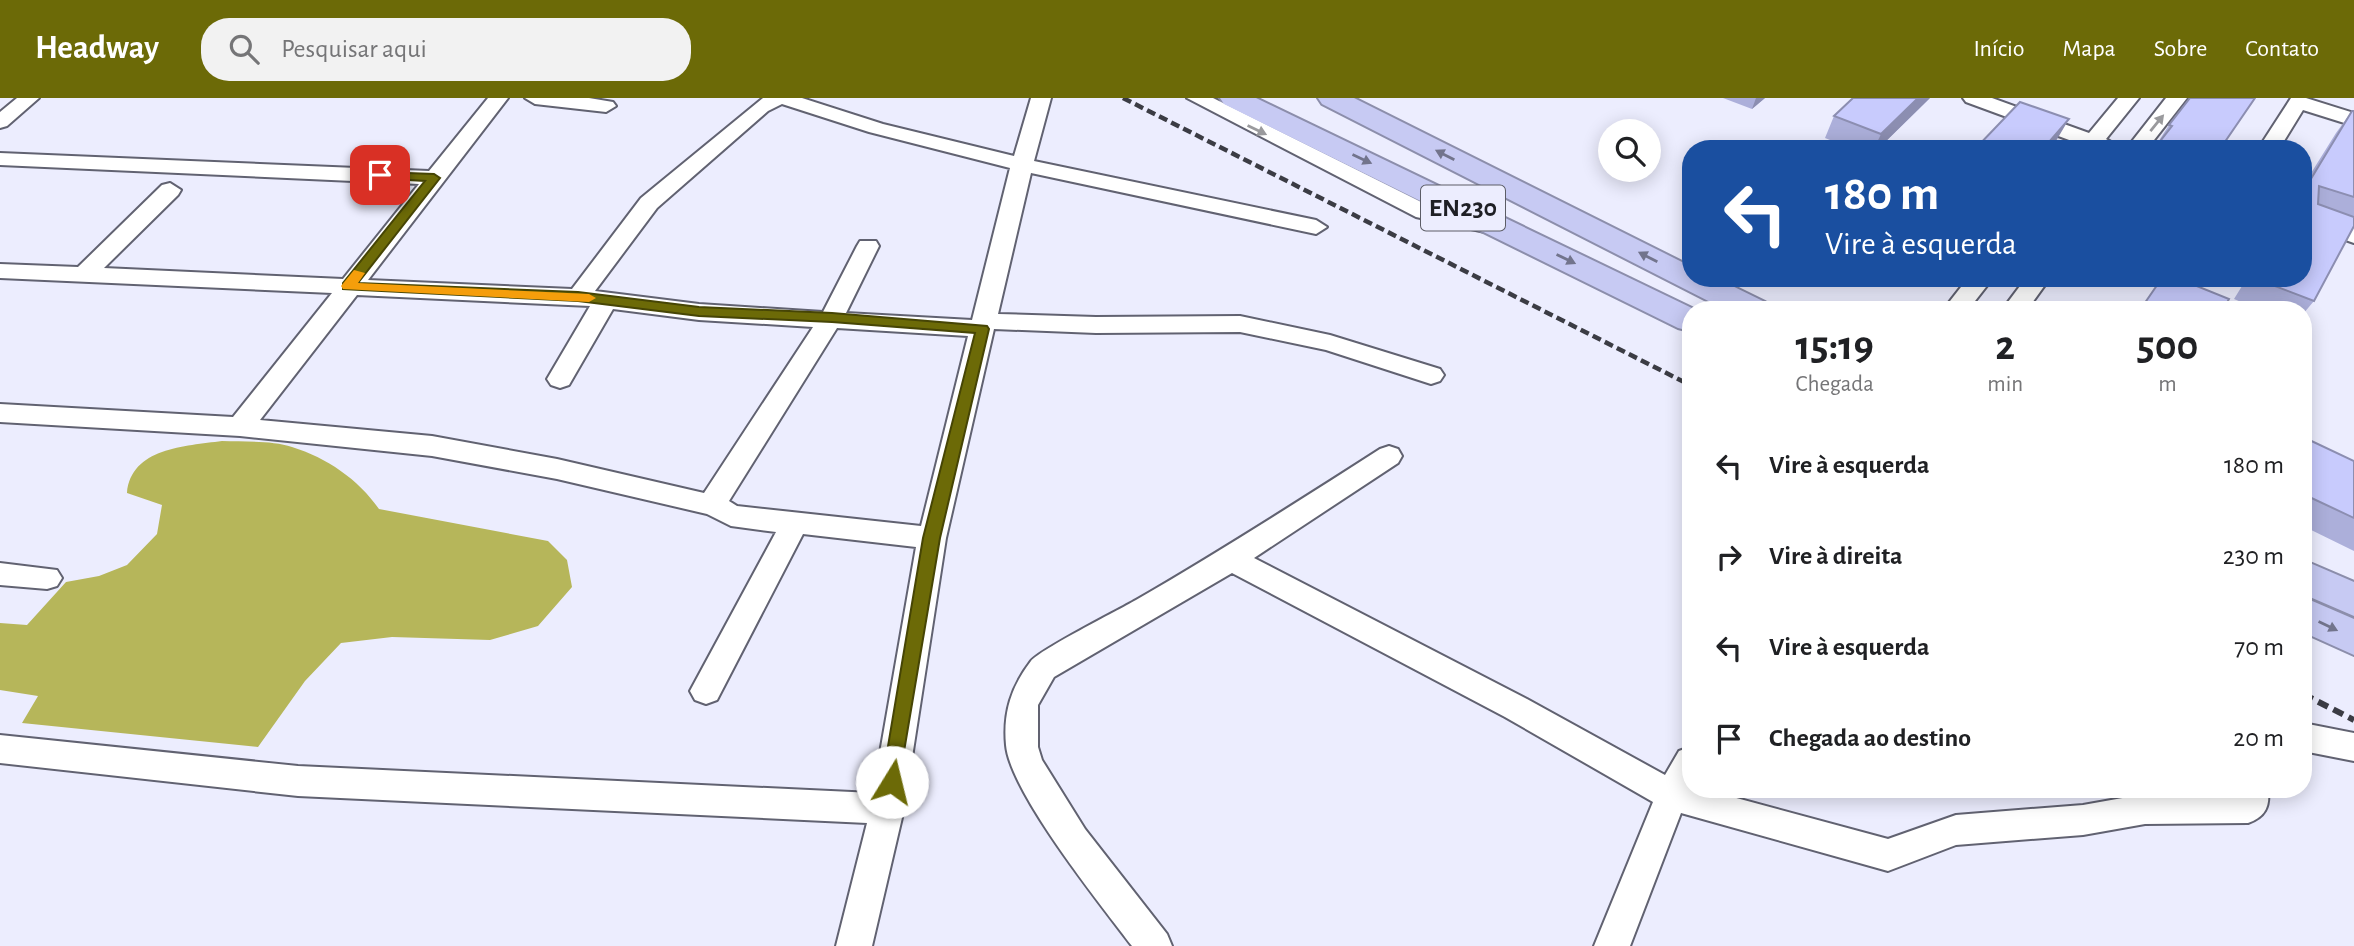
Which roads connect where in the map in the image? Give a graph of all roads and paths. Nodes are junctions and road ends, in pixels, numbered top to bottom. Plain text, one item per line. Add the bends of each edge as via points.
1 (498, 98) edge
2 (534, 98) edge
3 (781, 98) edge
4 (1041, 98) edge
5 (1196, 98) edge
6 (1234, 98) edge
7 (1332, 98) edge
8 (1973, 98) edge
9 (2129, 98) edge
10 (2177, 98) edge
11 (2328, 98) edge
12 (606, 106) dead end
13 (2354, 106) edge
14 (2354, 120) edge
15 (2082, 140) edge
16 (2102, 140) edge
17 (2143, 140) edge
18 (2274, 140) edge
19 (0, 159) edge
20 (1022, 164) junction
21 (434, 178) junction
22 (170, 190) dead end
23 (2312, 220) edge
24 (1316, 227) dead end
25 (1510, 231) junction
26 (2354, 236) edge
27 (868, 246) dead end
28 (0, 271) edge
29 (83, 275) junction
30 (1682, 275) edge
31 (348, 286) junction
32 (1706, 287) edge
33 (578, 296) junction
34 (606, 300) junction
35 (1734, 301) edge
36 (1682, 316) edge
37 (832, 317) junction
38 (984, 325) junction
39 (1431, 375) dead end
40 (560, 379) dead end
41 (0, 413) edge
42 (240, 428) junction
43 (1389, 456) dead end
44 (715, 506) junction
45 (795, 523) junction
46 (932, 538) junction
47 (1231, 559) junction
48 (0, 574) edge
49 (47, 578) dead end
50 (2312, 580) edge
51 (2354, 600) edge
52 (2312, 617) edge
53 (2354, 638) edge
54 (706, 691) dead end
55 (2312, 739) edge
56 (2354, 747) edge
57 (0, 749) edge
58 (1682, 775) edge
59 (1670, 795) junction
60 (2252, 798) edge
61 (887, 809) junction
62 (855, 946) edge
63 (1154, 946) edge
64 (1612, 946) edge

1 - 21 street
2 - 12 street
3 - 20 street via 840,119
3 - 33 street via 761,107 649,203
4 - 20 street
5 -> 25 street via 1424,212
6 -> 25 highway, EN230
30 -> 7 highway, EN230
8 - 15 street
9 - 16 street
17 -> 10 street
11 - 13 street
14 - 18 street via 2298,102
19 - 21 street
20 - 24 street
20 - 38 street
21 - 31 street
22 - 29 street
23 - 26 street
25 -> 36 highway, EN230
27 - 37 street
28 - 29 street
29 - 31 street
31 - 33 street
31 - 42 street
35 -> 32 highway, EN230
33 - 34 street
34 - 37 street via 699,312
34 - 40 street
37 - 38 street
37 - 44 street via 716,497
38 - 39 street via 1240,324 1330,343
38 - 46 street
41 - 42 street
42 - 44 street via 432,446
43 - 47 street
44 - 45 street via 731,516
45 - 46 street
45 - 54 street
46 - 61 street
47 - 59 street via 1516,708
47 - 63 street via 1043,668 1022,704 1022,747 1027,765 1073,840
48 - 49 street
50 - 51 highway
52 -> 53 highway
55 - 56 street
57 - 61 street via 298,781
58 - 59 street
59 - 60 street via 1888,855 1956,830 2083,820 2145,809 2248,808
59 - 64 street via 1631,907
61 - 62 street

